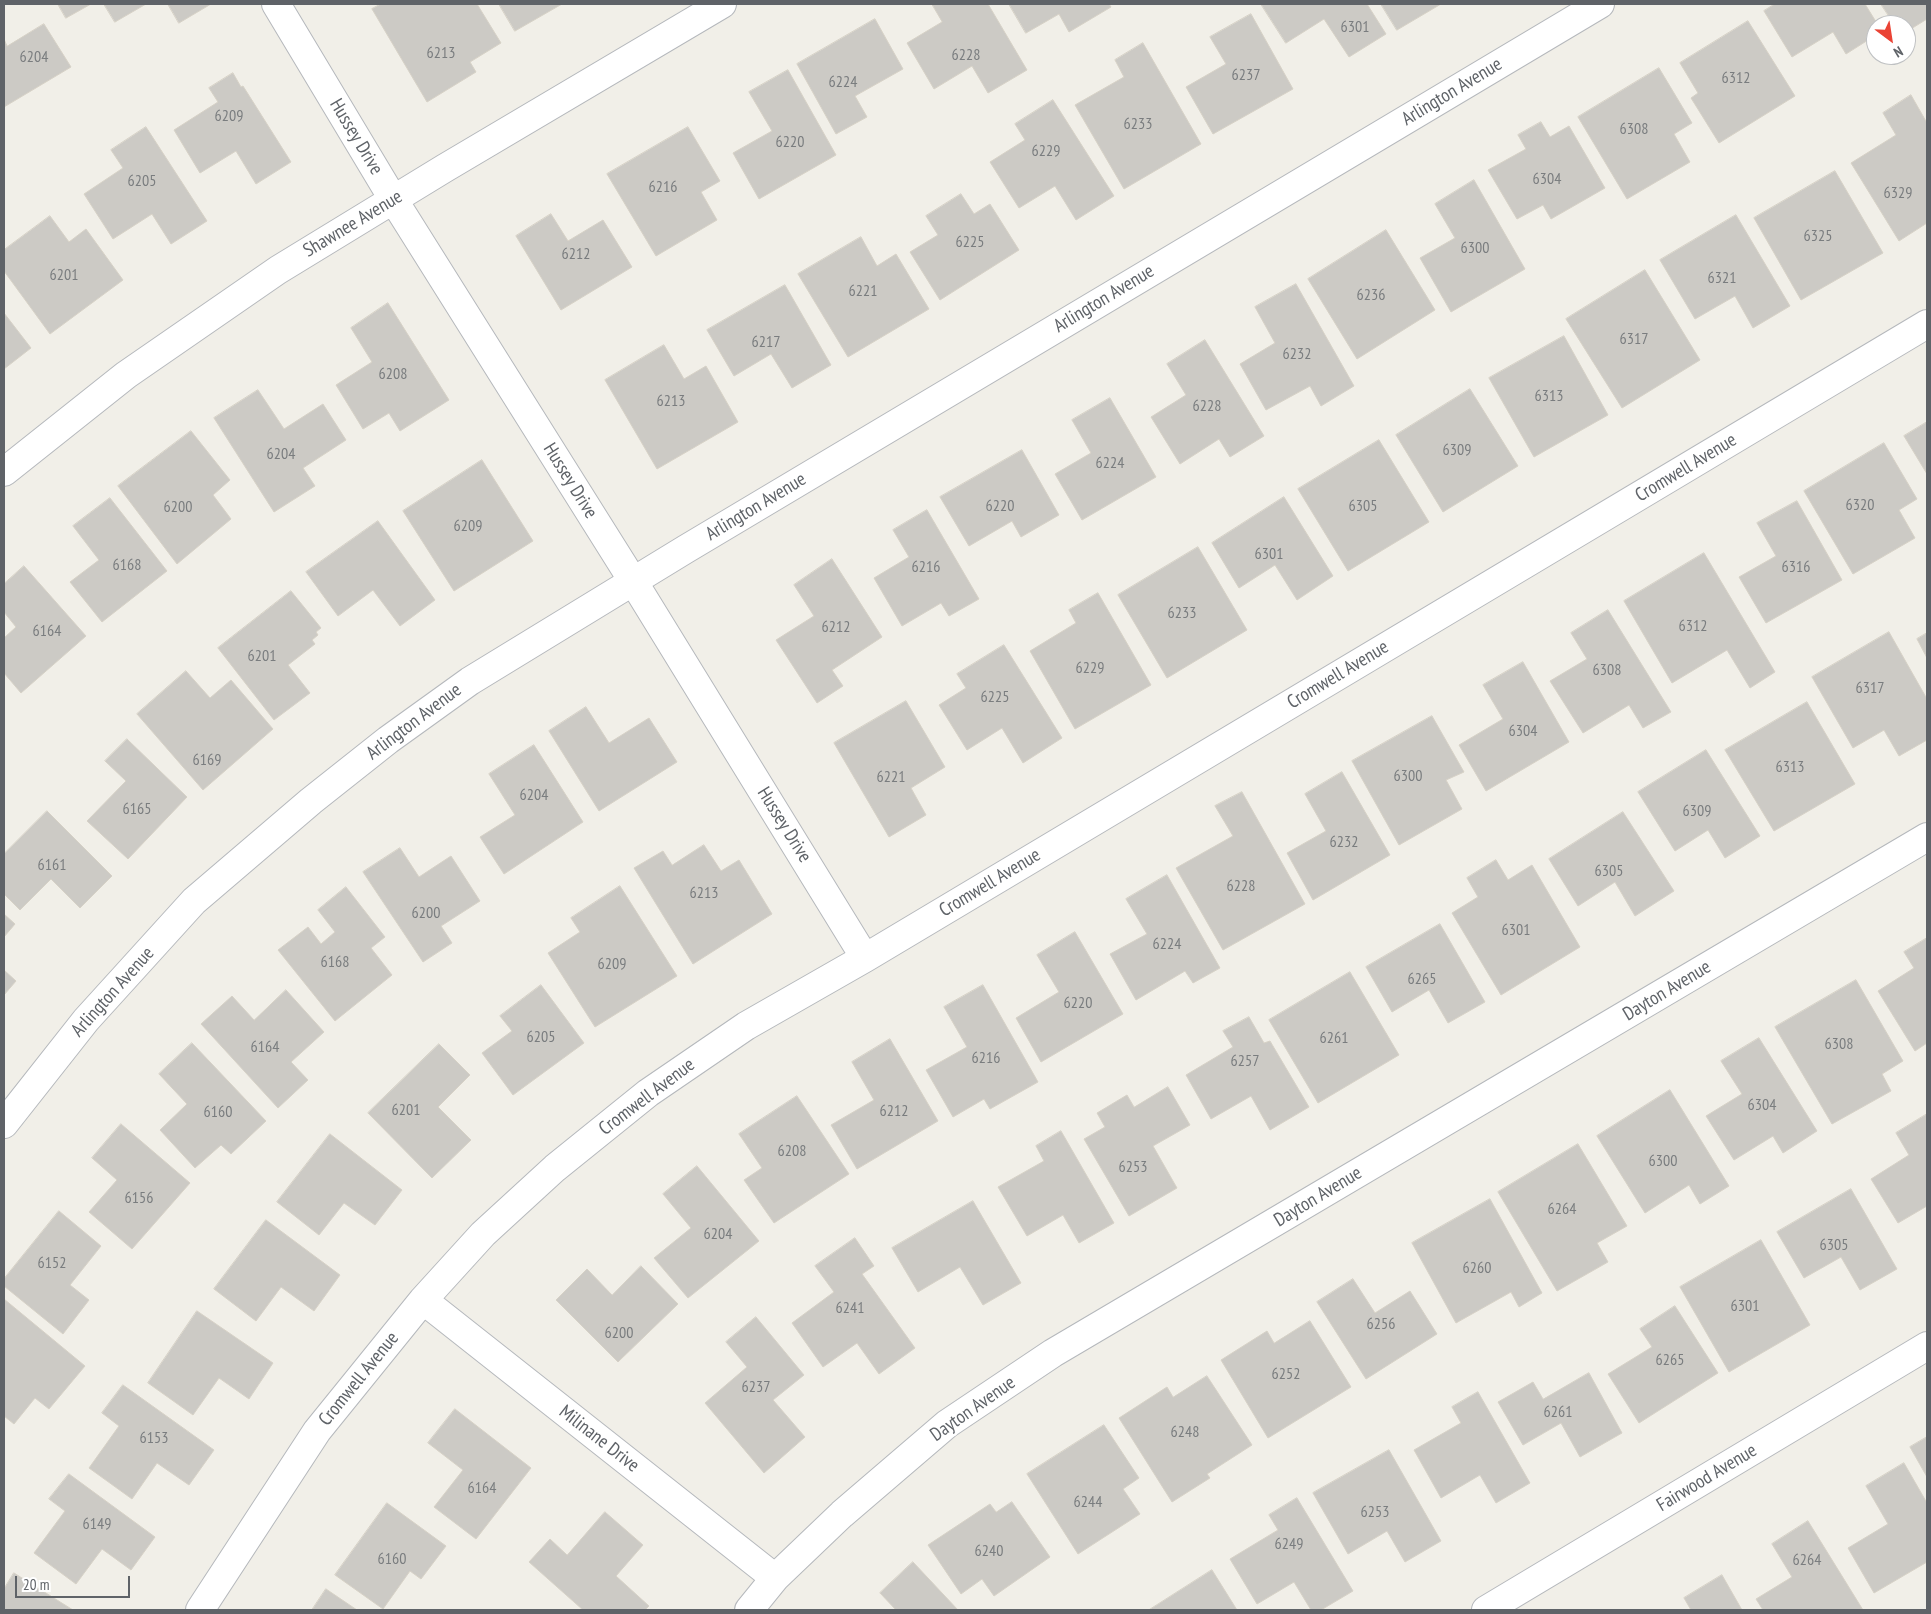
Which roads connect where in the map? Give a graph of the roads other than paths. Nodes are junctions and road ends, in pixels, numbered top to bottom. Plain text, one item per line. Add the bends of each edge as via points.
1 (276, 4) edge
2 (722, 4) edge
3 (1600, 4) edge
4 (393, 200) junction
5 (1927, 324) edge
6 (4, 472) edge
7 (633, 580) junction
8 (1927, 837) edge
9 (865, 958) junction
10 (4, 1124) edge
11 (423, 1300) junction
12 (1927, 1346) edge
13 (775, 1578) junction
14 (200, 1610) edge
15 (749, 1610) edge
16 (1486, 1610) edge

1 - 4 street, Hussey Drive
2 - 4 street, Shawnee Avenue
3 - 7 street, Arlington Avenue
4 - 6 street, Shawnee Avenue via 278,270 134,369
4 - 7 street, Hussey Drive
5 - 9 street, Cromwell Avenue
7 - 9 street, Hussey Drive
7 - 10 street, Arlington Avenue via 470,681 388,740 194,901 86,1020
8 - 13 street, Dayton Avenue via 1053,1353 947,1424 842,1514
9 - 11 street, Cromwell Avenue via 746,1026 648,1093 540,1181 483,1234
11 - 13 street, Milinane Drive
11 - 14 street, Cromwell Avenue via 317,1431
12 - 16 street, Fairwood Avenue
13 - 15 street, Dayton Avenue

